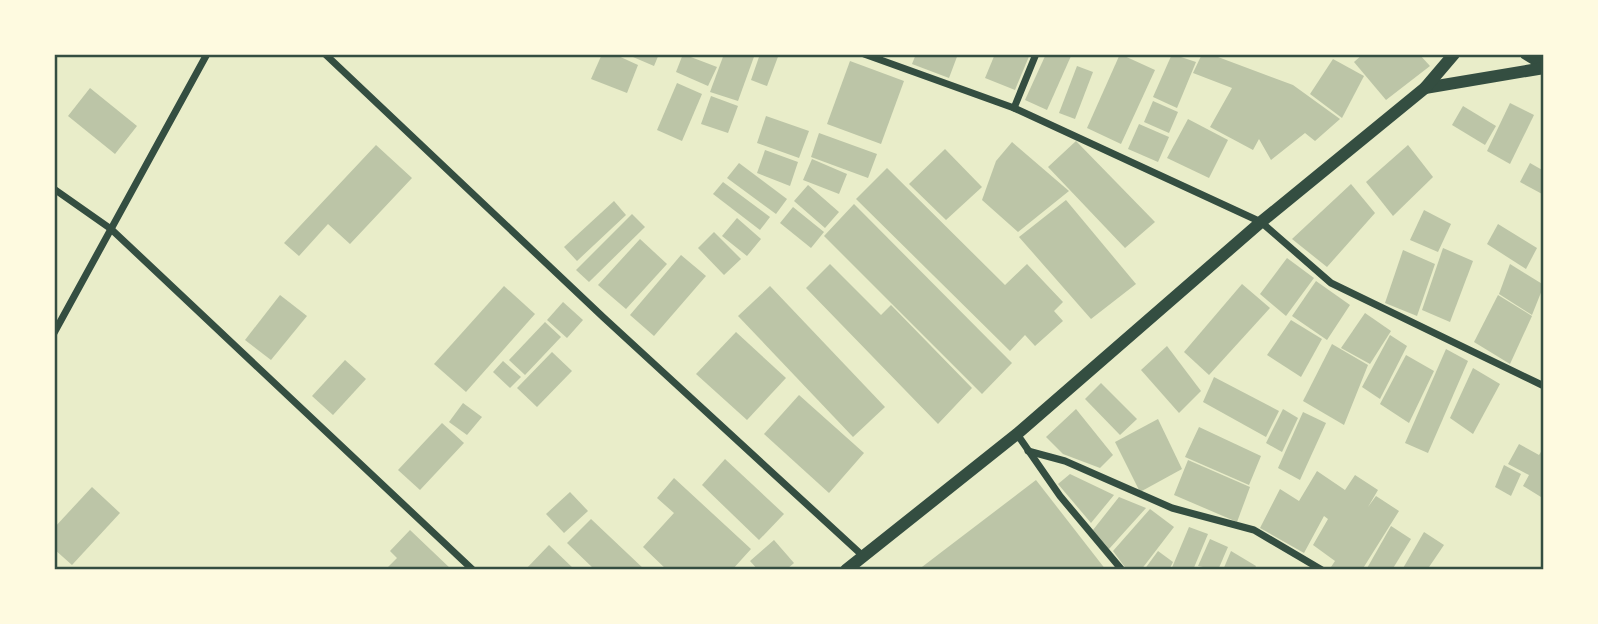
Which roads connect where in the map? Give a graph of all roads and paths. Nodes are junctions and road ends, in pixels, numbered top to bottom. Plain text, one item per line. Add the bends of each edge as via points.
1 (207, 54) edge
2 (325, 54) edge
3 (864, 54) edge
4 (1036, 54) edge
5 (1526, 54) edge
6 (1452, 55) edge
7 (1544, 66) edge
8 (1425, 88) junction
9 (1014, 108) junction
10 (54, 189) edge
11 (1261, 222) junction
12 (111, 229) junction
13 (54, 333) edge
14 (1544, 386) edge
15 (1017, 434) junction
16 (1028, 451) junction
17 (863, 556) junction
18 (473, 570) edge
19 (846, 570) edge
20 (1122, 570) edge
21 (1322, 570) edge

1 - 12 street
2 - 17 street
3 - 9 street
4 - 9 street
5 - 7 street
6 - 8 street
7 - 8 street
8 - 11 street
9 - 11 street
10 - 12 street
11 - 14 street via 1331,283
11 - 15 street
12 - 13 street
12 - 18 street
15 - 16 street
15 - 17 street
16 - 20 street
16 - 21 street via 1065,461 1172,508 1254,530
17 - 19 street

